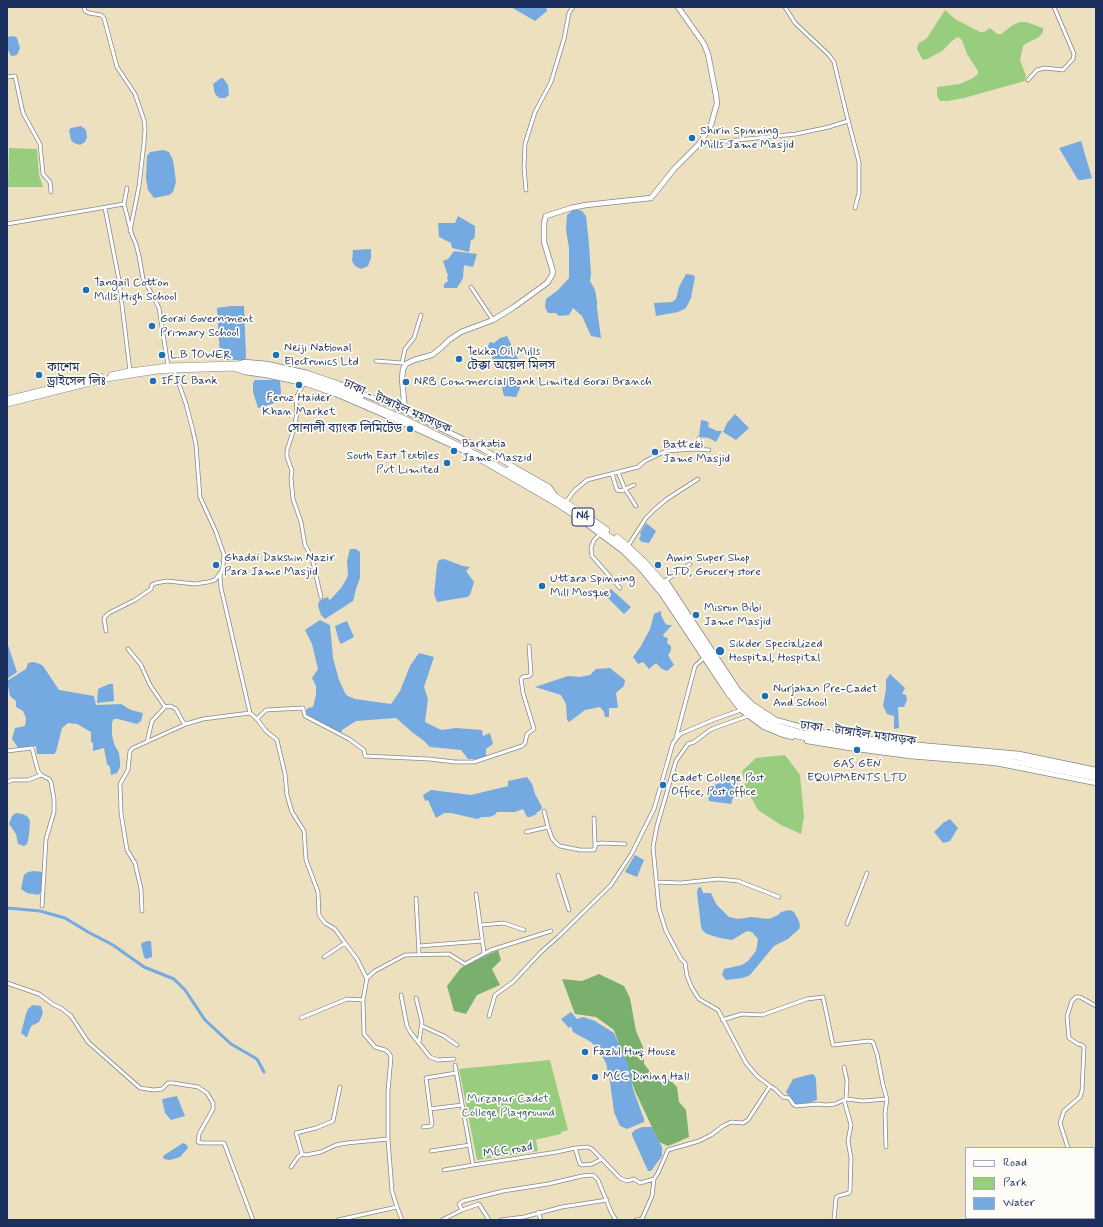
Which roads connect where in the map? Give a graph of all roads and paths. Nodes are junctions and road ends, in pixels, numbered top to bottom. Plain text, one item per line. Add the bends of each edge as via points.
1 (84, 7) edge
2 (573, 7) edge
3 (678, 7) edge
4 (785, 7) edge
5 (1054, 7) edge
6 (7, 77) edge
7 (1028, 80) dead end
8 (848, 121) junction
9 (699, 144) junction
10 (126, 188) dead end
11 (526, 190) dead end
12 (51, 192) dead end
13 (124, 204) junction
14 (105, 208) junction
15 (855, 208) dead end
16 (7, 224) edge
17 (130, 231) junction
18 (471, 287) dead end
19 (421, 315) dead end
20 (493, 320) junction
21 (376, 361) dead end
22 (404, 364) junction
23 (168, 366) junction
24 (236, 366) junction
25 (174, 370) junction
26 (130, 371) junction
27 (304, 383) junction
28 (9, 401) edge
29 (404, 411) junction
30 (699, 438) dead end
31 (696, 449) junction
32 (709, 450) dead end
33 (618, 472) junction
34 (612, 474) junction
35 (698, 479) dead end
36 (634, 485) dead end
37 (625, 490) junction
38 (552, 497) junction
39 (566, 502) junction
40 (636, 506) dead end
41 (602, 532) junction
42 (628, 546) junction
43 (690, 564) dead end
44 (221, 573) junction
45 (665, 582) junction
46 (620, 588) dead end
47 (321, 597) dead end
48 (106, 631) dead end
49 (529, 646) dead end
50 (128, 649) dead end
51 (705, 657) junction
52 (165, 707) junction
53 (741, 710) junction
54 (250, 713) junction
55 (748, 716) junction
56 (257, 719) junction
57 (186, 724) junction
58 (676, 739) junction
59 (147, 742) junction
60 (7, 751) edge
61 (930, 757) junction
62 (1096, 770) edge
63 (1096, 774) edge
64 (41, 775) junction
65 (1096, 778) edge
66 (7, 782) edge
67 (1096, 783) edge
68 (544, 811) dead end
69 (594, 818) dead end
70 (548, 827) junction
71 (526, 832) dead end
72 (625, 844) dead end
73 (595, 846) junction
74 (867, 873) dead end
75 (558, 875) dead end
76 (656, 882) junction
77 (476, 894) dead end
78 (780, 897) dead end
79 (416, 898) dead end
80 (42, 906) dead end
81 (569, 910) dead end
82 (142, 911) dead end
83 (847, 924) dead end
84 (481, 925) junction
85 (524, 930) dead end
86 (551, 931) dead end
87 (482, 941) junction
88 (345, 943) junction
89 (419, 946) junction
90 (484, 953) junction
91 (419, 954) junction
92 (324, 957) dead end
93 (367, 979) junction
94 (7, 984) edge
95 (401, 995) dead end
96 (416, 998) dead end
97 (363, 1000) junction
98 (1096, 1006) edge
99 (489, 1016) dead end
100 (301, 1018) dead end
101 (722, 1020) junction
102 (422, 1026) junction
103 (419, 1042) junction
104 (457, 1045) dead end
105 (454, 1060) dead end
106 (455, 1065) dead end
107 (844, 1067) dead end
108 (456, 1073) junction
109 (770, 1086) junction
110 (340, 1087) dead end
111 (887, 1099) junction
112 (845, 1100) junction
113 (462, 1106) junction
114 (430, 1109) junction
115 (423, 1127) dead end
116 (388, 1139) junction
117 (470, 1145) junction
118 (886, 1147) dead end
119 (1068, 1147) edge
120 (575, 1148) junction
121 (431, 1151) dead end
122 (302, 1154) junction
123 (602, 1159) junction
124 (473, 1165) junction
125 (291, 1167) dead end
126 (444, 1170) dead end
127 (654, 1179) junction
128 (606, 1200) junction
129 (397, 1207) junction
130 (462, 1210) junction
131 (538, 1212) junction
132 (642, 1219) edge
133 (253, 1220) edge
134 (338, 1220) edge
135 (402, 1220) edge
136 (442, 1220) edge
137 (489, 1220) edge
138 (501, 1220) edge
139 (507, 1220) edge
140 (541, 1220) edge
141 (616, 1220) edge
142 (636, 1220) edge
143 (834, 1220) edge

1 - 17 street via 85,11 104,18 117,67 135,94 144,120 140,179
2 - 11 street via 569,13 551,82 534,112 525,144
3 - 9 main road via 704,44 716,95 717,104 711,125
4 - 8 street via 795,23 834,62
5 - 7 street via 1074,54 1073,59 1063,70 1036,70
6 - 12 street via 15,76 23,113 40,144 43,174 50,182
8 - 9 street via 796,134
8 - 15 street via 859,162 859,193
9 - 20 main road via 674,169 651,198 586,205 546,216 544,242 553,273 551,277 547,283
10 - 13 street
13 - 14 street
13 - 17 street
14 - 16 street
14 - 26 street via 119,280
17 - 23 street via 140,256 143,279 159,308
18 - 20 street
19 - 22 street via 414,338 405,349
20 - 22 main road via 461,332 432,354
21 - 22 street
22 - 29 main road
23 - 24 highway, ঢাকা - টাঙ্গাইল মহাসড়ক / N4
23 - 26 highway, ঢাকা - টাঙ্গাইল মহাসড়ক / N4
24 - 25 highway, ঢাকা - টাঙ্গাইল মহাসড়ক / N4
24 - 27 main road via 245,372
24 - 29 main road via 245,362 267,364 307,373
24 - 38 highway, ঢাকা - টাঙ্গাইল মহাসড়ক / N4 via 276,372 334,389 440,435
25 - 28 highway, ঢাকা - টাঙ্গাইল মহাসড়ক / N4 via 106,379
25 - 44 street via 196,445 200,497 224,555
26 - 28 highway, ঢাকা - টাঙ্গাইল মহাসড়ক / N4
27 - 38 main road via 336,394 467,452
27 - 47 street via 296,398 297,413 287,457 292,471 293,499 305,545 312,558
29 - 38 main road via 479,447 549,487
30 - 31 street
31 - 32 street
31 - 33 street via 666,451 638,467
33 - 34 street
33 - 37 street
34 - 37 street via 617,490
34 - 39 street via 586,480
35 - 42 street via 655,509
36 - 37 street
37 - 40 street
38 - 39 highway, ঢাকা - টাঙ্গাইল মহাসড়ক / N4
38 - 41 highway, ঢাকা - টাঙ্গাইল মহাসড়ক / N4
39 - 42 highway, ঢাকা - টাঙ্গাইল মহাসড়ক / N4
41 - 46 street via 594,540 592,556
41 - 51 highway, ঢাকা - টাঙ্গাইল মহাসড়ক / N4 via 627,550 654,578 669,597
42 - 45 highway, ঢাকা - টাঙ্গাইল মহাসড়ক / N4
43 - 45 street
44 - 48 street via 215,580 208,582 196,584 167,581 152,585 151,589 135,600 104,618
44 - 54 street via 226,614
45 - 62 main road via 738,690 753,705 776,720 822,732 897,743 1019,754
45 - 63 highway, ঢাকা - টাঙ্গাইল মহাসড়ক / N4 via 739,696 755,711 779,726 802,733 906,748 1017,757
49 - 56 street via 531,674 521,679 534,729 526,734 522,746 474,762 365,756 364,750 349,739 305,716 303,708 266,710
50 - 52 street via 141,664 150,685
51 - 53 main road
51 - 58 street via 695,666
51 - 61 highway, ঢাকা - টাঙ্গাইল মহাসড়ক / N4 via 743,706 759,720 780,731 816,740
52 - 57 street via 176,709
52 - 59 street via 152,721
53 - 55 main road
53 - 58 street via 689,729
54 - 56 street
54 - 57 street via 203,719
55 - 61 main road via 764,727 808,741
55 - 76 street via 710,730 688,744 676,761 653,847
56 - 88 street via 277,740 292,812 304,831 306,860 318,892 319,915
57 - 59 street
58 - 99 street via 654,809 632,853 611,885 513,982 495,995
59 - 82 street via 130,751 128,770 119,787 125,840 136,867
60 - 64 street via 32,748
61 - 65 highway, ঢাকা - টাঙ্গাইল মহাসড়ক / N4 via 1014,762
61 - 67 main road via 996,763
64 - 66 street via 28,780
64 - 80 street via 51,782 54,799 54,812 46,839
68 - 70 street
69 - 73 street
70 - 71 street
70 - 73 street via 552,838 560,846 580,850 594,850
72 - 73 street via 601,843
74 - 83 street
75 - 81 street
76 - 78 street via 681,883 718,879 738,882
76 - 101 street via 659,909 666,931 685,962 686,976 699,999 718,1010
77 - 84 street
79 - 89 street
84 - 85 street via 504,923
84 - 87 street
86 - 90 street
87 - 89 street
87 - 90 street
88 - 92 street
88 - 93 street
89 - 91 street
90 - 91 street via 465,964 448,954
91 - 93 street via 405,955 375,971
93 - 97 street
94 - 133 street via 39,994 61,1008 71,1016 88,1042 140,1088 162,1089 168,1083 173,1083 198,1087 208,1092 214,1109 199,1134 198,1142 224,1143
95 - 103 street via 407,1026
96 - 102 street
97 - 100 street via 347,1000
97 - 116 street via 364,1034 375,1047 385,1050 392,1058 388,1091
98 - 119 street via 1076,997 1067,1016 1070,1038 1084,1047 1082,1091 1080,1097 1064,1111 1060,1123
101 - 109 street via 746,1063
101 - 111 street via 742,1014 762,1015 807,999 824,997 833,1045 873,1042
102 - 103 street
102 - 104 street
103 - 105 street via 430,1057
106 - 108 street, MCC road
107 - 112 street via 847,1081
108 - 113 street, MCC road
108 - 114 street via 426,1078
109 - 112 street via 783,1097 789,1098 796,1106 835,1104
109 - 127 street via 748,1120 743,1123 731,1122 699,1141 668,1150
110 - 122 street via 333,1121 296,1134
111 - 112 street
111 - 118 street
112 - 143 street via 851,1124 848,1141 851,1158 850,1191 849,1194 836,1198
113 - 114 street
113 - 117 street, MCC road
114 - 115 street via 432,1125
116 - 122 street via 347,1143 321,1152
116 - 129 street via 392,1191
117 - 121 street
117 - 124 street, MCC road
120 - 123 street via 590,1148
120 - 123 street via 580,1164 592,1164
120 - 124 street, MCC road
122 - 125 street
123 - 127 street via 626,1181 634,1179 640,1183
124 - 126 street
127 - 132 street via 652,1196
128 - 130 street via 595,1176 586,1175 463,1201 459,1204
128 - 131 street
128 - 141 street
129 - 134 street
129 - 135 street
130 - 136 street
130 - 137 street via 479,1204
131 - 139 street
131 - 140 street
132 - 142 street
138 - 139 street

